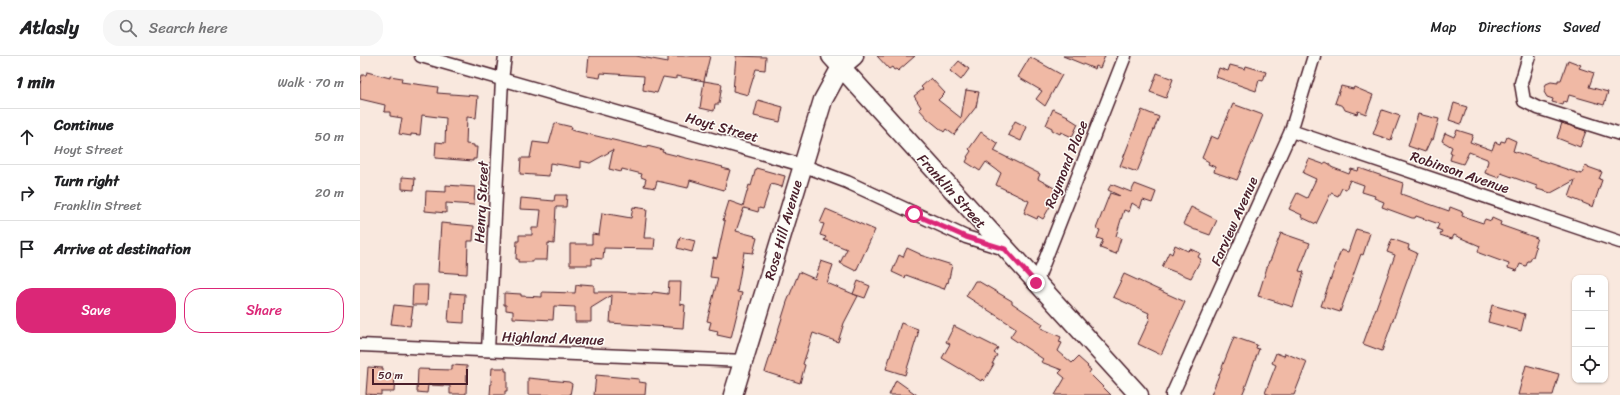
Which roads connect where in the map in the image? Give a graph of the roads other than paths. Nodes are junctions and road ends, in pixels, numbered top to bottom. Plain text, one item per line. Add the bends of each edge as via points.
1 (421, 56) edge
2 (505, 56) edge
3 (1125, 56) edge
4 (1314, 56) edge
5 (1529, 56) edge
6 (842, 60) edge
7 (502, 80) junction
8 (1291, 131) junction
9 (1620, 134) edge
10 (802, 165) junction
11 (1620, 242) edge
12 (1005, 249) junction
13 (1036, 283) junction
14 (360, 345) edge
15 (488, 350) junction
16 (745, 361) junction
17 (733, 395) edge
18 (1139, 395) edge
19 (1172, 395) edge

1 - 7 street, Hoyt Street
2 - 7 street, Henry Street
3 - 13 street, Raymond Place
4 - 8 street, Farview Avenue
5 - 9 street via 1522,83 1524,101 1538,108
6 - 10 main road, Rose Hill Avenue via 823,100
6 - 12 main road, Franklin Street
7 - 10 street, Hoyt Street
7 - 15 street, Henry Street
8 - 11 street, Robinson Avenue
8 - 19 street, Farview Avenue
10 - 12 street, Hoyt Street via 847,182 966,237
10 - 16 main road, Rose Hill Avenue
12 - 13 main road, Franklin Street
13 - 18 main road, Franklin Street
14 - 15 street, Highland Avenue
15 - 16 street, Highland Avenue
16 - 17 main road, Rose Hill Avenue

